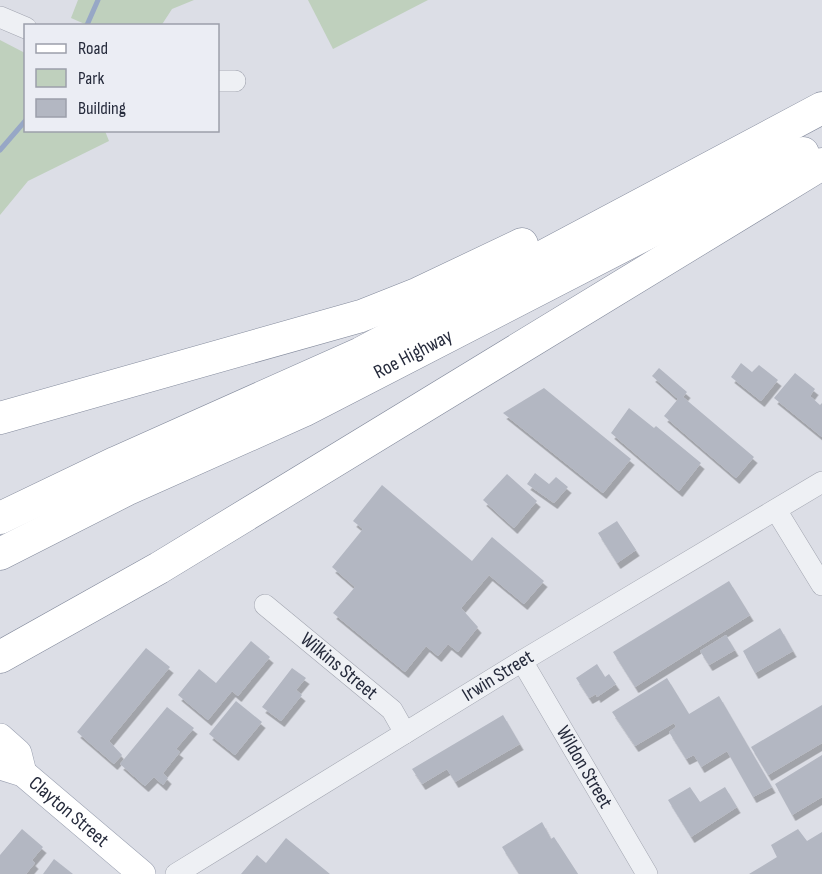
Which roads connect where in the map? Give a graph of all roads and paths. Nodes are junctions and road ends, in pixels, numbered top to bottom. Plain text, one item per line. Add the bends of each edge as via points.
1 (0, 17) edge
2 (24, 27) edge
3 (822, 108) edge
4 (778, 130) junction
5 (822, 143) edge
6 (822, 164) edge
7 (0, 418) edge
8 (822, 482) edge
9 (776, 510) junction
10 (0, 518) edge
11 (0, 554) edge
12 (822, 585) edge
13 (265, 605) dead end
14 (11, 651) edge
15 (522, 661) junction
16 (0, 670) edge
17 (405, 732) junction
18 (0, 737) edge
19 (12, 770) edge
20 (142, 874) edge
21 (176, 874) edge
22 (647, 874) edge

1 - 2 street
3 - 4 highway, Roe Highway
4 - 7 highway via 361,316
4 - 10 highway, Roe Highway via 361,353
5 - 11 highway, Roe Highway via 303,411 126,490
6 - 14 highway via 159,568
8 - 9 street, Irwin Street
9 - 12 street
9 - 15 street, Irwin Street
13 - 17 street, Wilkins Street via 392,710
14 - 16 highway
15 - 17 street, Irwin Street
15 - 22 street, Wildon Street
17 - 21 street, Irwin Street
18 - 19 main road, Clayton Street via 18,753
19 - 20 main road, Clayton Street

